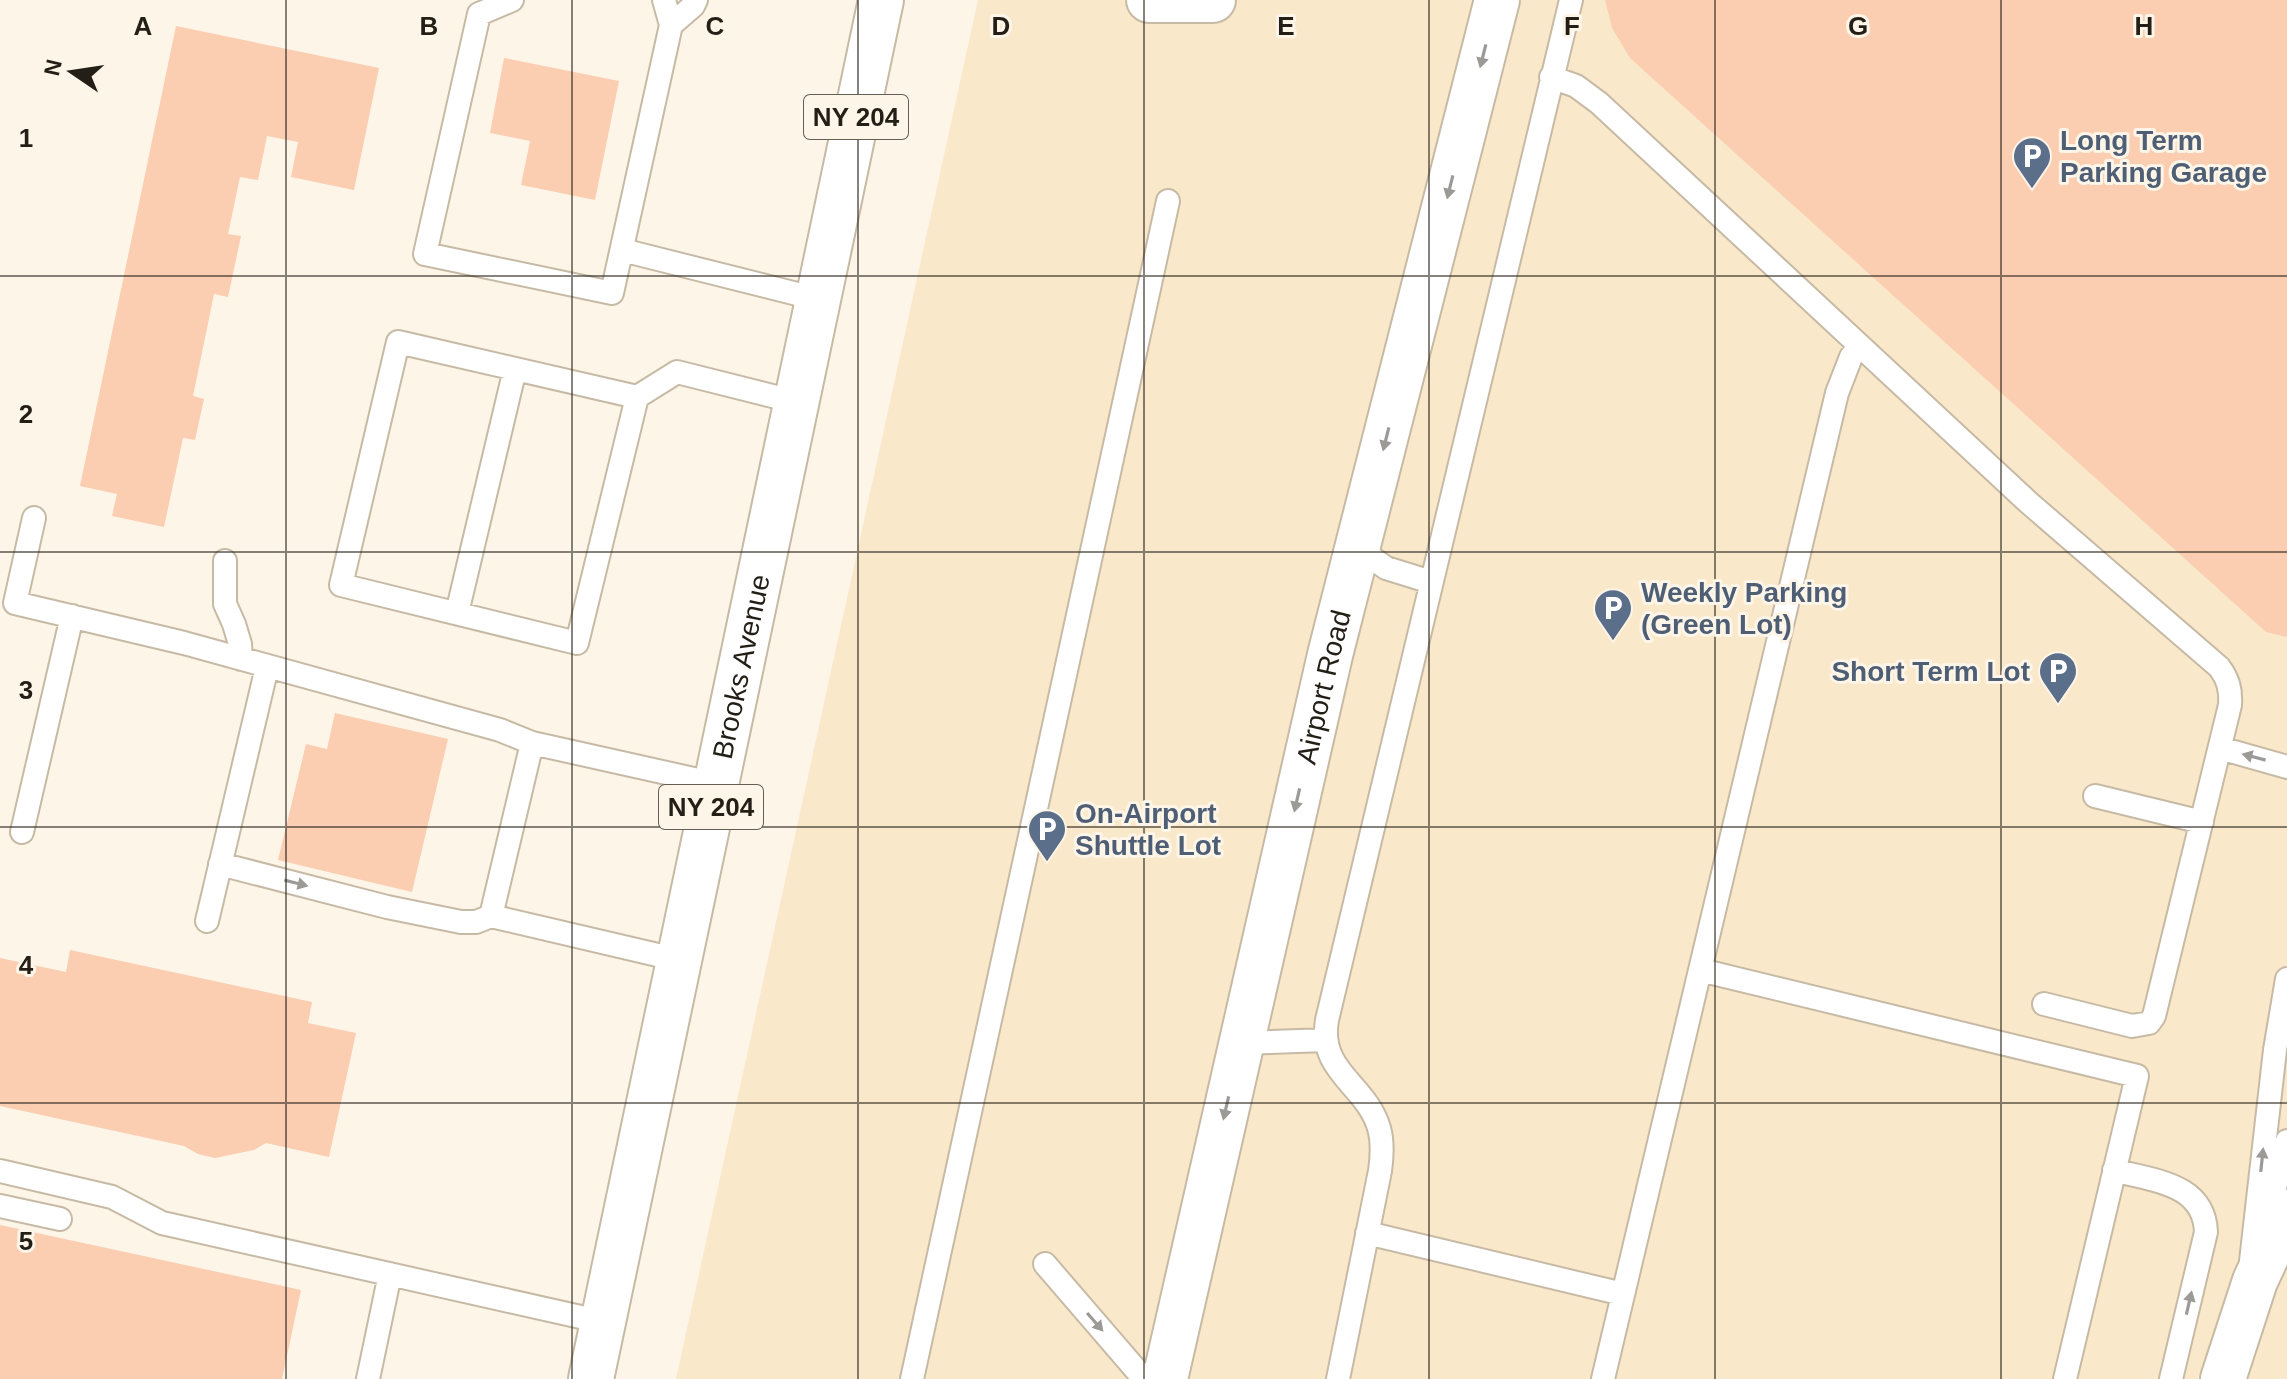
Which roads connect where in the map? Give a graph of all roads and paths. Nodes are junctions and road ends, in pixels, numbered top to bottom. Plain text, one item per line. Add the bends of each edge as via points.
1 (512, 0) edge
2 (664, 0) edge
3 (696, 0) edge
4 (881, 0) edge
5 (1149, 0) edge
6 (1213, 0) edge
7 (1497, 0) edge
8 (1571, 0) edge
9 (671, 25) junction
10 (1551, 77) junction
11 (1168, 201) dead end
12 (622, 250) junction
13 (817, 299) junction
14 (1860, 346) junction
15 (515, 369) junction
16 (637, 397) junction
17 (796, 402) junction
18 (34, 518) dead end
19 (1358, 548) junction
20 (225, 561) dead end
21 (1431, 582) junction
22 (457, 613) junction
23 (72, 616) junction
24 (241, 659) junction
25 (267, 667) junction
26 (532, 743) junction
27 (2220, 748) junction
28 (2287, 767) edge
29 (716, 784) junction
30 (2095, 796) dead end
31 (2202, 822) junction
32 (22, 832) dead end
33 (220, 864) junction
34 (491, 916) junction
35 (207, 921) dead end
36 (679, 960) junction
37 (1700, 970) junction
38 (2287, 979) edge
39 (2044, 1004) dead end
40 (1326, 1040) junction
41 (1241, 1043) junction
42 (2287, 1141) edge
43 (2114, 1170) junction
44 (0, 1171) edge
45 (0, 1206) edge
46 (2287, 1212) edge
47 (60, 1219) dead end
48 (1367, 1233) junction
49 (1045, 1264) dead end
50 (390, 1274) junction
51 (1623, 1294) junction
52 (2241, 1321) junction
53 (603, 1322) junction
54 (368, 1379) edge
55 (591, 1379) edge
56 (912, 1379) edge
57 (1144, 1379) edge
58 (1165, 1379) edge
59 (1338, 1379) edge
60 (1603, 1379) edge
61 (2065, 1379) edge
62 (2171, 1379) edge
63 (2223, 1379) edge

1 - 12 lane via 479,14 425,254 612,293
2 - 9 lane
3 - 9 lane
4 - 13 street, Brooks Avenue / NY 204
5 - 6 street
7 -> 19 street, Airport Road
8 - 10 lane
9 - 12 lane
10 - 14 lane via 1599,103
10 - 21 lane
11 - 56 lane
12 - 13 lane
13 - 17 street, Brooks Avenue / NY 204
14 - 27 lane via 2028,502 2219,667 2231,694
14 - 37 lane via 1837,393
15 - 16 lane
15 - 22 lane
15 - 22 lane via 398,342 341,585
16 - 17 lane via 677,372
16 - 22 lane via 577,643
17 - 29 street, Brooks Avenue / NY 204
18 - 23 lane via 15,603
19 - 21 lane via 1386,568
19 -> 41 street, Airport Road
20 - 24 lane via 225,604
21 - 40 lane
23 - 24 lane
23 - 32 lane
24 - 25 lane
25 - 26 lane
25 - 33 lane
26 - 29 lane
26 - 34 lane
28 -> 27 lane
27 - 31 lane
29 - 36 street, Brooks Avenue / NY 204
30 - 31 lane
31 - 39 lane via 2157,1009 2149,1023 2132,1026
33 -> 34 lane via 461,922
33 - 35 lane
34 - 36 lane
36 - 53 street, Brooks Avenue / NY 204
37 - 43 lane via 2137,1076
37 - 51 lane
52 -> 38 lane
40 - 41 lane
40 - 48 lane via 1333,1062 1379,1127 1382,1157
41 -> 58 street, Airport Road
42 - 52 lane
43 - 61 lane
62 -> 43 lane via 2206,1232 2205,1217 2200,1204 2176,1188
44 - 50 lane via 112,1197 162,1223
45 - 47 lane
46 - 52 street
48 - 51 lane
48 - 59 lane
49 -> 57 lane
50 - 53 lane
50 - 54 lane
51 - 60 lane
52 - 63 street
53 - 55 street, Brooks Avenue / NY 204

